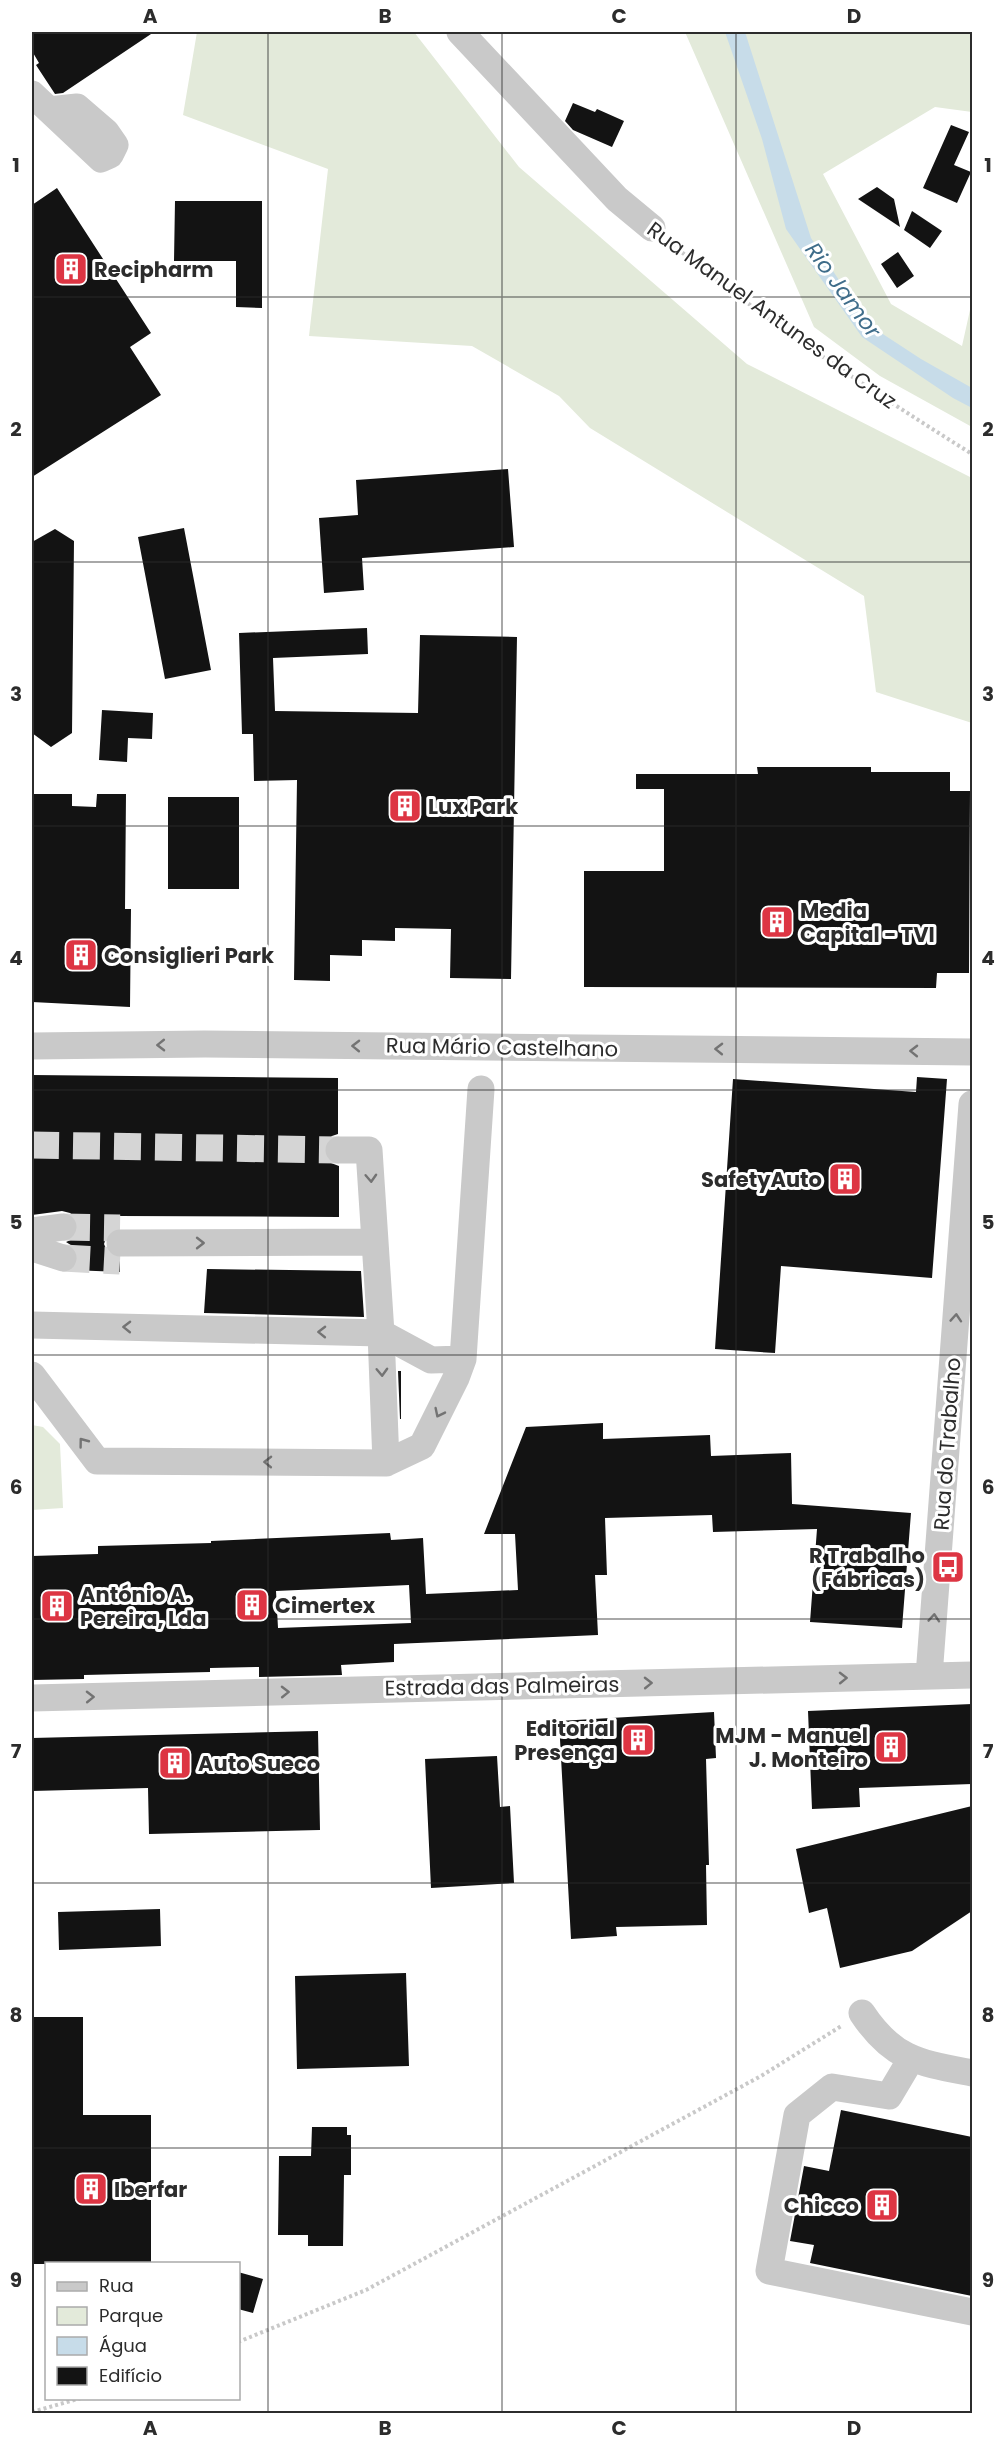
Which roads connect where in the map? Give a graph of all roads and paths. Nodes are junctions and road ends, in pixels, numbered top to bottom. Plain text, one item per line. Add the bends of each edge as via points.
1 (460, 32) edge
2 (652, 228) joint
3 (972, 454) edge
4 (32, 1046) edge
5 (972, 1052) edge
6 (481, 1089) dead end
7 (972, 1104) edge
8 (339, 1150) tunnel mouth
9 (32, 1231) edge
10 (32, 1238) edge
11 (63, 1242) junction
12 (374, 1242) junction
13 (120, 1244) tunnel mouth
14 (32, 1248) edge
15 (32, 1325) edge
16 (381, 1333) junction
17 (463, 1359) junction
18 (32, 1375) edge
19 (386, 1463) junction
20 (972, 1675) edge
21 (929, 1676) junction
22 (32, 1698) edge
23 (862, 2013) joint
24 (911, 2059) junction
25 (972, 2073) edge
26 (972, 2312) edge
27 (240, 2341) edge
28 (74, 2400) edge
29 (32, 2412) edge

1 - 2 street, Rua Manuel Antunes da Cruz via 617,199
2 - 3 path, Rua Manuel Antunes da Cruz via 702,269 870,390
5 -> 4 street, Rua Mário Castelhano via 217,1044
6 - 17 street
21 -> 7 street, Rua do Trabalho
8 -> 12 street via 369,1150
9 - 11 street
10 - 11 street
11 - 14 street
13 -> 12 street
12 - 16 street
16 -> 15 street
16 - 17 street via 431,1360
16 -> 19 street
17 -> 19 street via 422,1446
19 -> 18 street via 97,1461
20 - 21 street, Estrada das Palmeiras
22 -> 21 street, Estrada das Palmeiras
23 - 24 street via 876,2035
23 - 27 path via 761,2076 366,2290
24 - 25 street via 928,2066
24 - 26 street via 889,2096 832,2087 797,2115 769,2271
28 - 29 path

